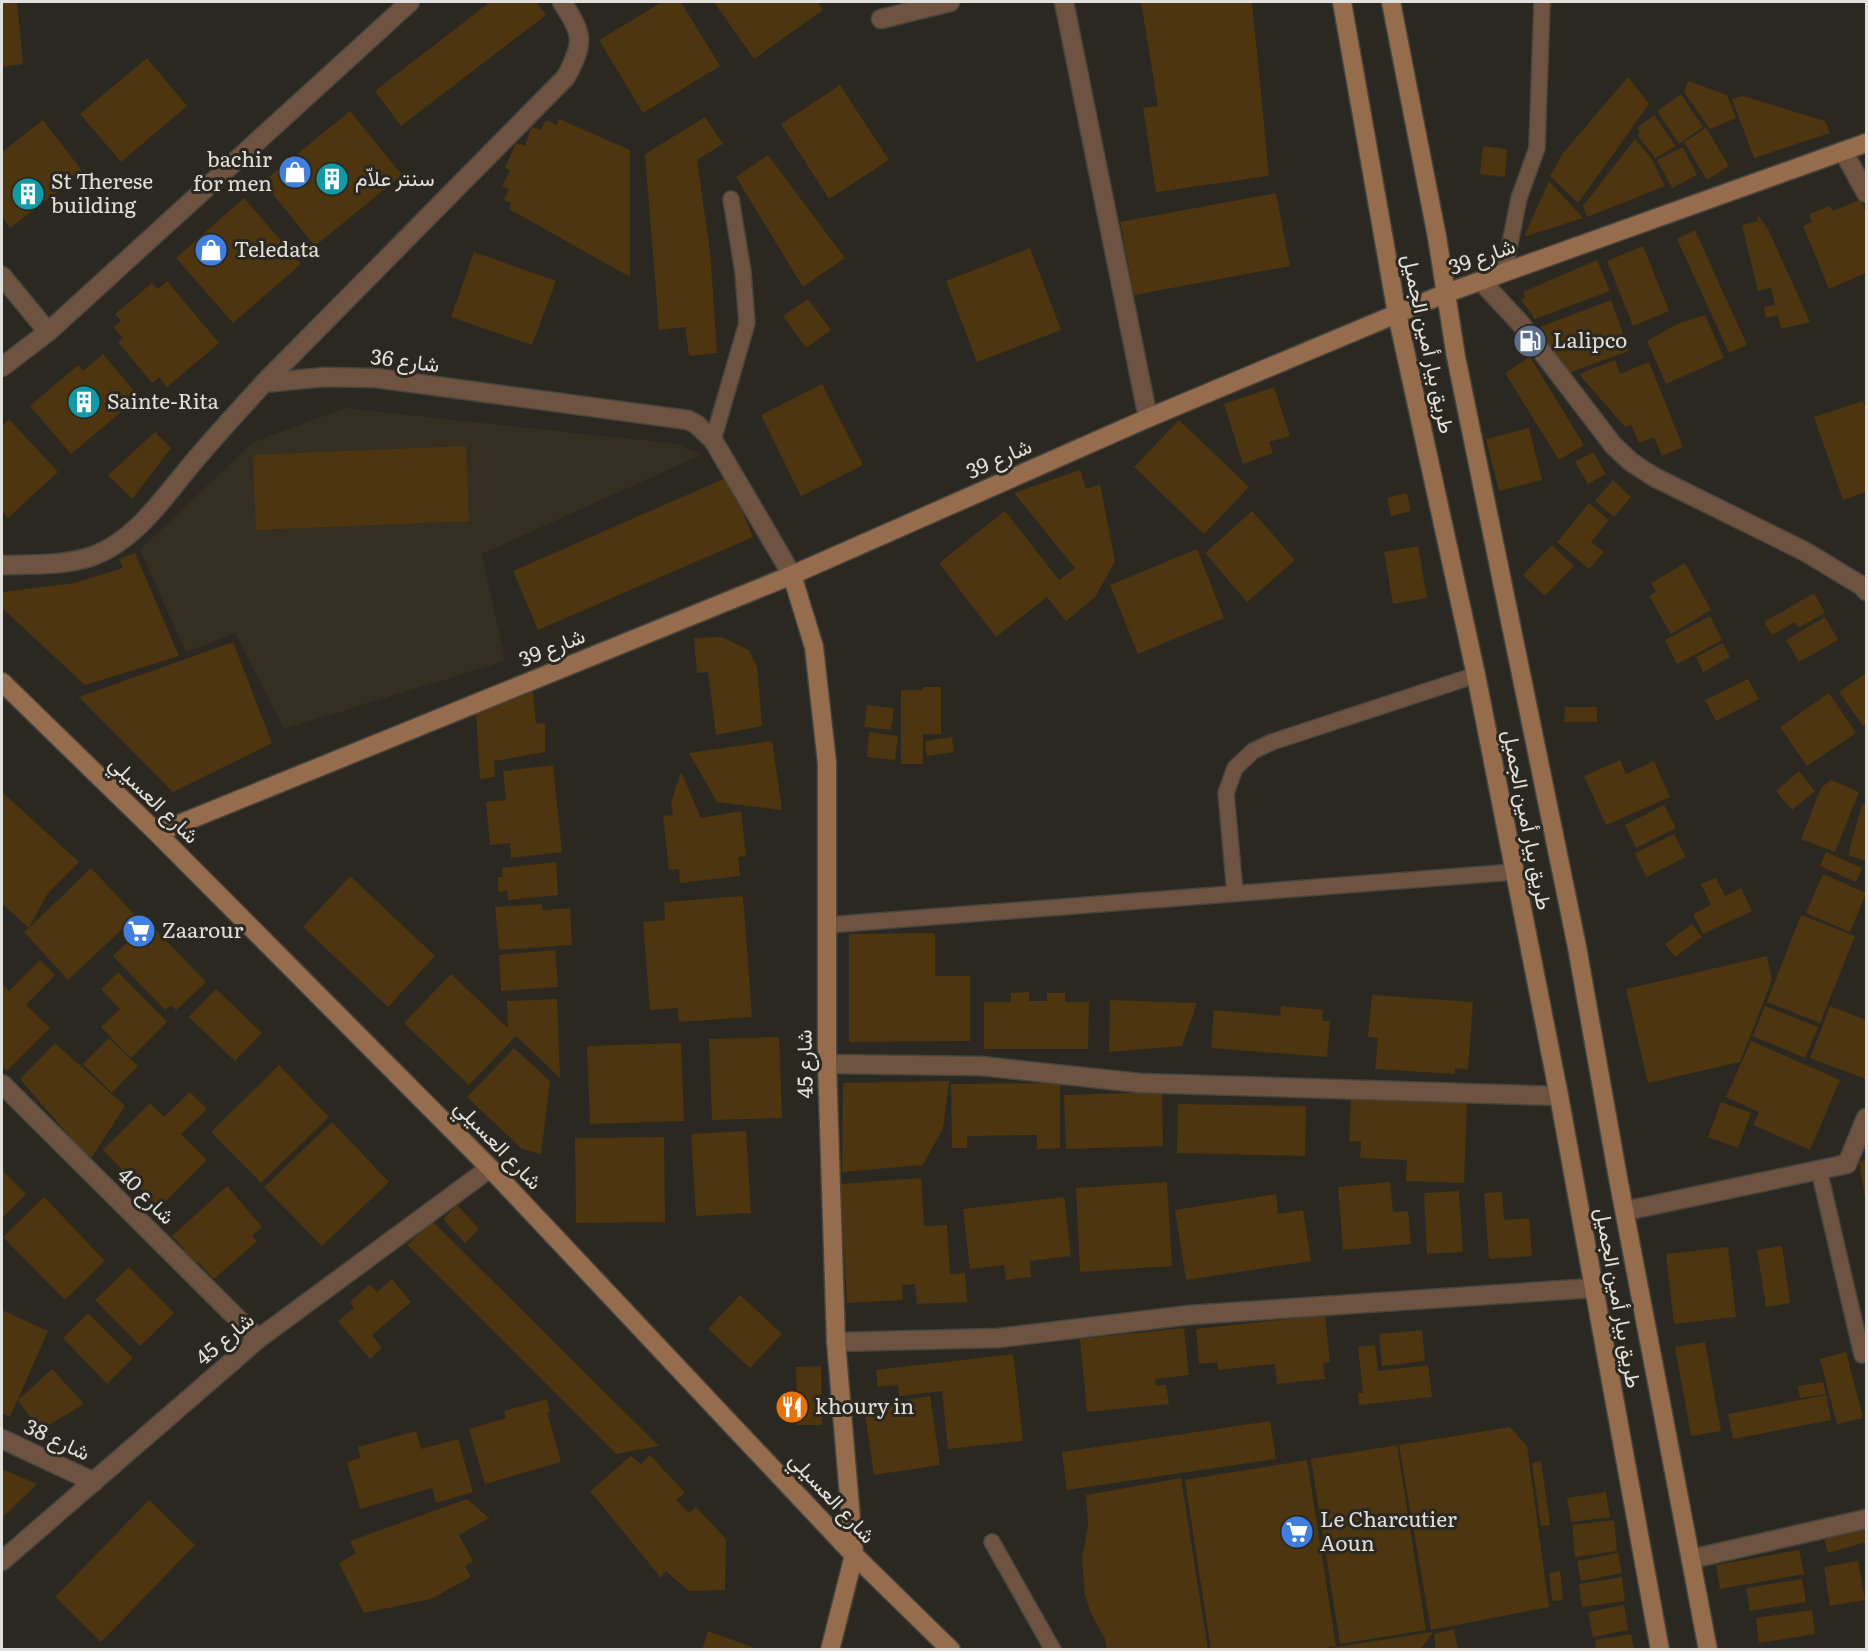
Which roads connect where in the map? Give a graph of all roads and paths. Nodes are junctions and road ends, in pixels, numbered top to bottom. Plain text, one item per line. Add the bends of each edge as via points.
1 (410, 2) edge
2 (562, 2) edge
3 (950, 2) edge
4 (1064, 2) edge
5 (1342, 2) edge
6 (1391, 2) edge
7 (1542, 2) edge
8 (881, 19) dead end
9 (1866, 143) edge
10 (1843, 151) junction
11 (1866, 193) edge
12 (731, 199) dead end
13 (1504, 273) junction
14 (2, 276) edge
15 (1482, 282) junction
16 (1444, 294) junction
17 (1397, 314) junction
18 (48, 332) junction
19 (2, 367) edge
20 (264, 383) junction
21 (1148, 418) junction
22 (713, 440) junction
23 (2, 565) edge
24 (792, 575) junction
25 (1866, 591) edge
26 (1476, 675) junction
27 (2, 682) edge
28 (157, 833) junction
29 (1514, 872) junction
30 (1235, 893) junction
31 (827, 925) junction
32 (827, 1064) junction
33 (2, 1084) edge
34 (1559, 1096) junction
35 (1866, 1118) edge
36 (490, 1168) junction
37 (1819, 1170) junction
38 (1624, 1211) junction
39 (1593, 1288) junction
40 (258, 1339) junction
41 (836, 1342) junction
42 (1862, 1355) dead end
43 (2, 1439) edge
44 (94, 1482) junction
45 (1866, 1519) edge
46 (992, 1542) dead end
47 (854, 1555) junction
48 (1691, 1558) junction
49 (2, 1561) edge
50 (830, 1650) edge
51 (951, 1650) edge
52 (1053, 1650) edge
53 (1660, 1650) edge
54 (1708, 1650) edge

1 - 18 street
2 - 20 street via 577,25 579,46 566,76
3 - 8 street
4 - 21 street
5 - 17 street, طريق بيار أمين الجميل
6 - 16 street, طريق بيار أمين الجميل via 1437,237
7 - 13 lane via 1537,148 1519,198
9 - 10 street, شارع 39
10 - 11 street
10 - 13 street, شارع 39
12 - 22 lane via 747,323
13 - 15 street, شارع 39
14 - 18 street
15 - 16 street, شارع 39
15 - 25 street via 1520,323 1613,445 1631,462 1804,551
16 - 17 street, شارع 39
16 - 38 street, طريق بيار أمين الجميل via 1577,947
17 - 21 street, شارع 39
17 - 26 street, طريق بيار أمين الجميل
18 - 19 street
20 - 22 street, شارع 36 via 324,377 376,378 677,418 696,424
20 - 23 street via 150,515 116,543 74,561
21 - 24 street, شارع 39
22 - 24 street, شارع 36
24 - 28 street, شارع 39
24 - 31 street, شارع 45 via 814,647 827,763
26 - 29 street, طريق بيار أمين الجميل
26 - 30 lane via 1252,751 1235,768 1226,793
27 - 28 street, شارع العسيلي
28 - 36 street, شارع العسيلي
29 - 30 lane
29 - 34 street, طريق بيار أمين الجميل
30 - 31 lane
31 - 32 street, شارع 45
32 - 34 street via 981,1066 1140,1083
32 - 41 street, شارع 45
33 - 40 street, شارع 40
34 - 39 street, طريق بيار أمين الجميل
35 - 37 street via 1847,1164
36 - 40 street, شارع 45
36 - 47 street, شارع العسيلي
37 - 38 street
37 - 42 lane
38 - 48 street, طريق بيار أمين الجميل
39 - 41 street via 1189,1315 998,1338
39 - 53 street, طريق بيار أمين الجميل
40 - 44 street, شارع 45
41 - 47 street, شارع 45
43 - 44 street, شارع 38
44 - 49 street, شارع 45
45 - 48 street
46 - 52 lane
47 - 50 street, شارع 45
47 - 51 street, شارع العسيلي
48 - 54 street, طريق بيار أمين الجميل

